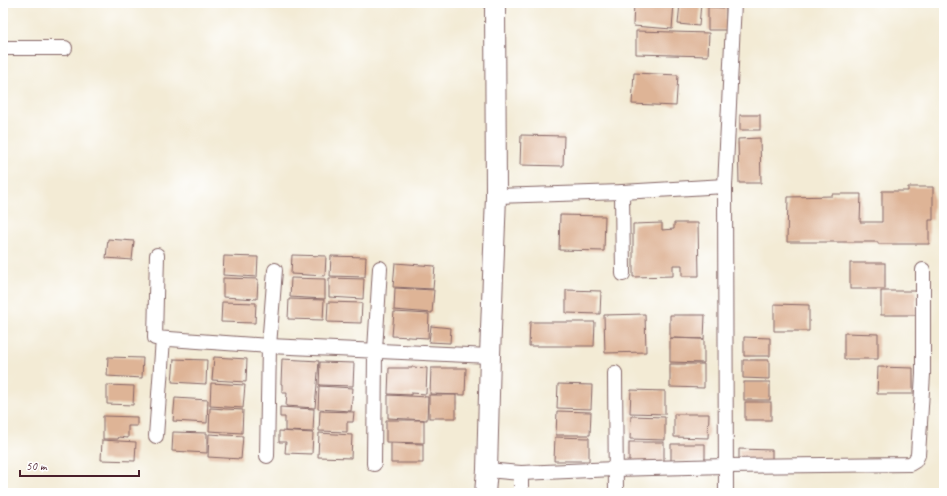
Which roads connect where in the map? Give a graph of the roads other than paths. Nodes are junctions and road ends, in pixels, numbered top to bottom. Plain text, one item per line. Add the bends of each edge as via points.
1 (495, 3) edge
2 (734, 3) edge
3 (3, 48) edge
4 (66, 48) dead end
5 (725, 186) junction
6 (622, 192) junction
7 (496, 196) junction
8 (157, 255) dead end
9 (380, 268) dead end
10 (275, 270) dead end
11 (923, 270) dead end
12 (623, 274) dead end
13 (163, 339) junction
14 (269, 346) junction
15 (375, 350) junction
16 (490, 356) junction
17 (615, 373) dead end
18 (156, 436) dead end
19 (267, 456) dead end
20 (374, 464) dead end
21 (725, 466) junction
22 (615, 469) junction
23 (487, 470) junction
24 (521, 473) junction
25 (485, 493) edge
26 (521, 493) edge
27 (616, 493) edge
28 (726, 493) edge

1 - 7 street
2 - 5 street
3 - 4 street
5 - 6 street
5 - 21 street
6 - 7 street
6 - 12 street
7 - 16 street
8 - 13 street via 155,338
9 - 15 street
10 - 14 street
11 - 21 street via 923,374 918,455 915,461 910,464
13 - 14 street
13 - 18 street
14 - 15 street
14 - 19 street
15 - 16 street
15 - 20 street
16 - 23 street
17 - 22 street
21 - 22 street
21 - 28 street
22 - 24 street
22 - 27 street
23 - 24 street
23 - 25 street
24 - 26 street

